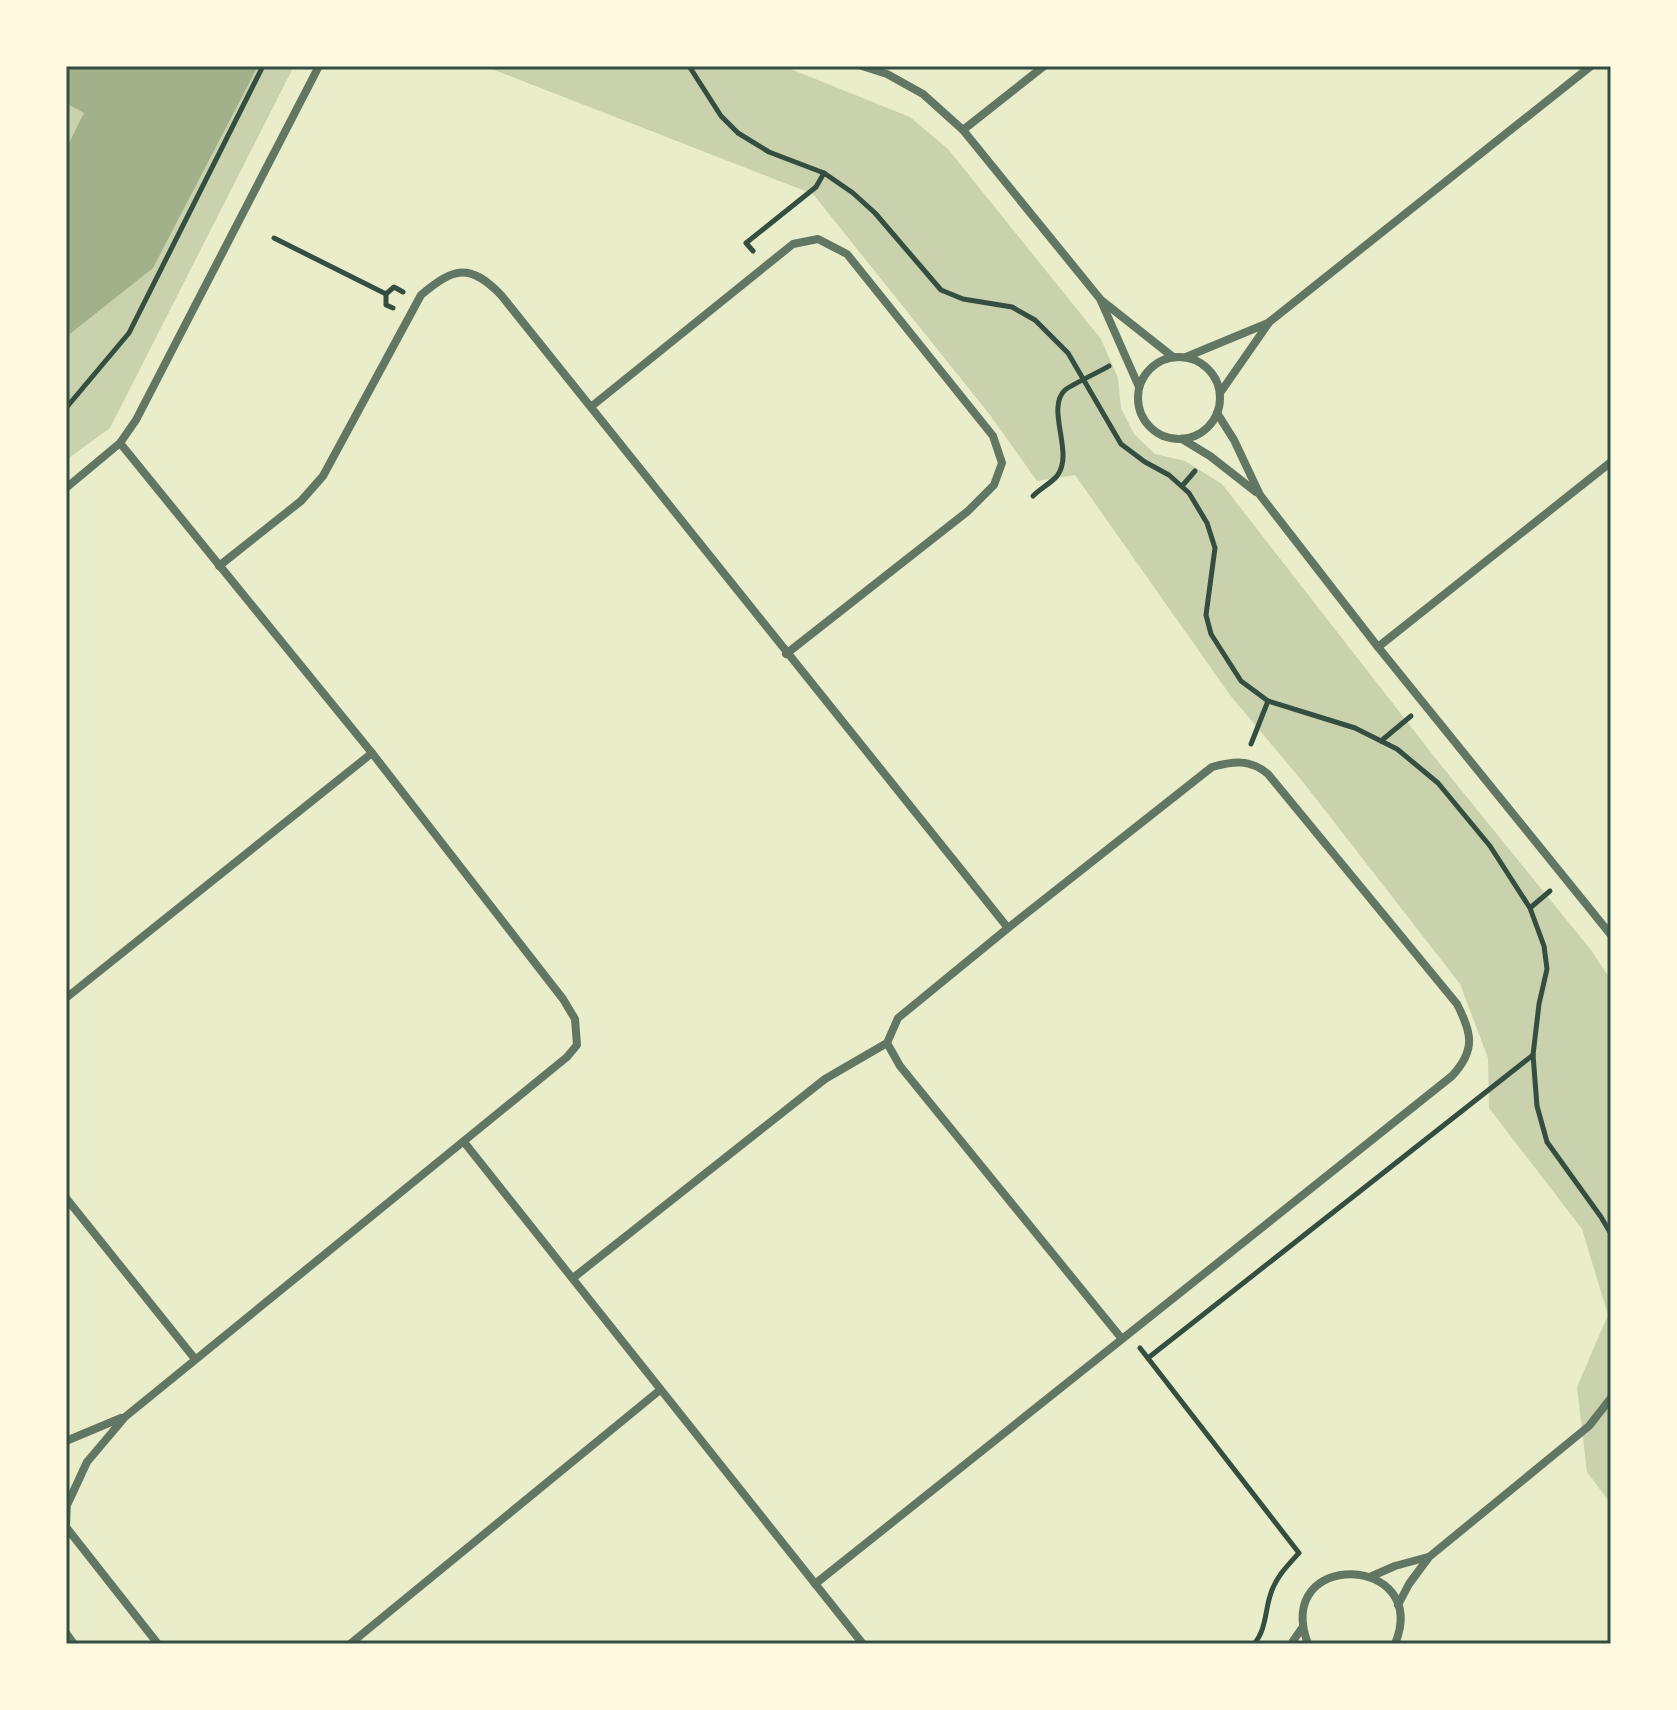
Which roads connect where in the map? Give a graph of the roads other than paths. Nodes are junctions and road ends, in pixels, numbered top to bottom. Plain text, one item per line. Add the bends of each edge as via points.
1 (319, 66) edge
2 (862, 66) edge
3 (1044, 66) edge
4 (1591, 66) edge
5 (963, 130) junction
6 (1101, 300) junction
7 (1268, 323) junction
8 (1173, 357) junction
9 (1186, 357) junction
10 (1139, 387) junction
11 (1220, 393) junction
12 (592, 406) junction
13 (1217, 413) junction
14 (1182, 439) junction
15 (120, 443) junction
16 (1611, 462) edge
17 (66, 488) edge
18 (1260, 495) junction
19 (219, 566) junction
20 (1378, 647) junction
21 (786, 654) junction
22 (372, 753) junction
23 (1008, 928) junction
24 (1611, 935) edge
25 (66, 998) edge
26 (887, 1043) junction
27 (464, 1142) junction
28 (66, 1198) edge
29 (573, 1278) junction
30 (1125, 1336) junction
31 (195, 1359) junction
32 (660, 1390) junction
33 (1611, 1398) edge
34 (125, 1417) junction
35 (66, 1441) edge
36 (67, 1499) edge
37 (66, 1527) edge
38 (1429, 1557) junction
39 (1372, 1576) junction
40 (815, 1584) junction
41 (1398, 1605) junction
42 (1302, 1628) junction
43 (66, 1633) edge
44 (1397, 1643) edge
45 (74, 1644) edge
46 (158, 1644) edge
47 (350, 1644) edge
48 (863, 1644) edge
49 (1291, 1644) edge
50 (1308, 1644) edge

1 - 15 street
2 - 5 street via 923,94
3 - 5 street
4 - 7 street
5 - 6 street
6 - 8 street
6 - 10 street
7 - 9 street
7 - 11 street
8 - 9 street
8 - 10 street via 1151,367
9 - 11 street via 1208,369
10 - 14 street via 1140,413 1147,424 1156,433
11 - 13 street
12 - 19 street via 488,282 472,272 455,272 419,299 323,476 301,501
12 - 21 street
12 - 21 street via 793,244 818,239 847,254 993,436 1002,463 994,485
13 - 14 street via 1203,431
13 - 18 street
14 - 18 street
15 - 17 street
15 - 19 street
16 - 20 street
18 - 20 street
19 - 22 street
20 - 24 street
21 - 23 street
22 - 25 street
22 - 27 street via 575,1019 577,1045 567,1057
23 - 26 street via 898,1018
23 - 30 street via 1212,767 1256,764 1457,1004 1469,1027 1470,1045 1452,1076
26 - 29 street via 825,1079
26 - 30 street via 900,1066
27 - 29 street
27 - 31 street
28 - 31 street
29 - 32 street
30 - 40 street
31 - 34 street
32 - 40 street
32 - 47 street
33 - 38 street via 1589,1426
34 - 35 street
34 - 36 street via 87,1462
36 - 37 street
37 - 46 street
38 - 39 street
38 - 41 street
39 - 41 street
39 - 42 street via 1349,1572 1318,1585 1303,1611
40 - 48 street
41 - 44 street
42 - 49 street
42 - 50 street
43 - 45 street

